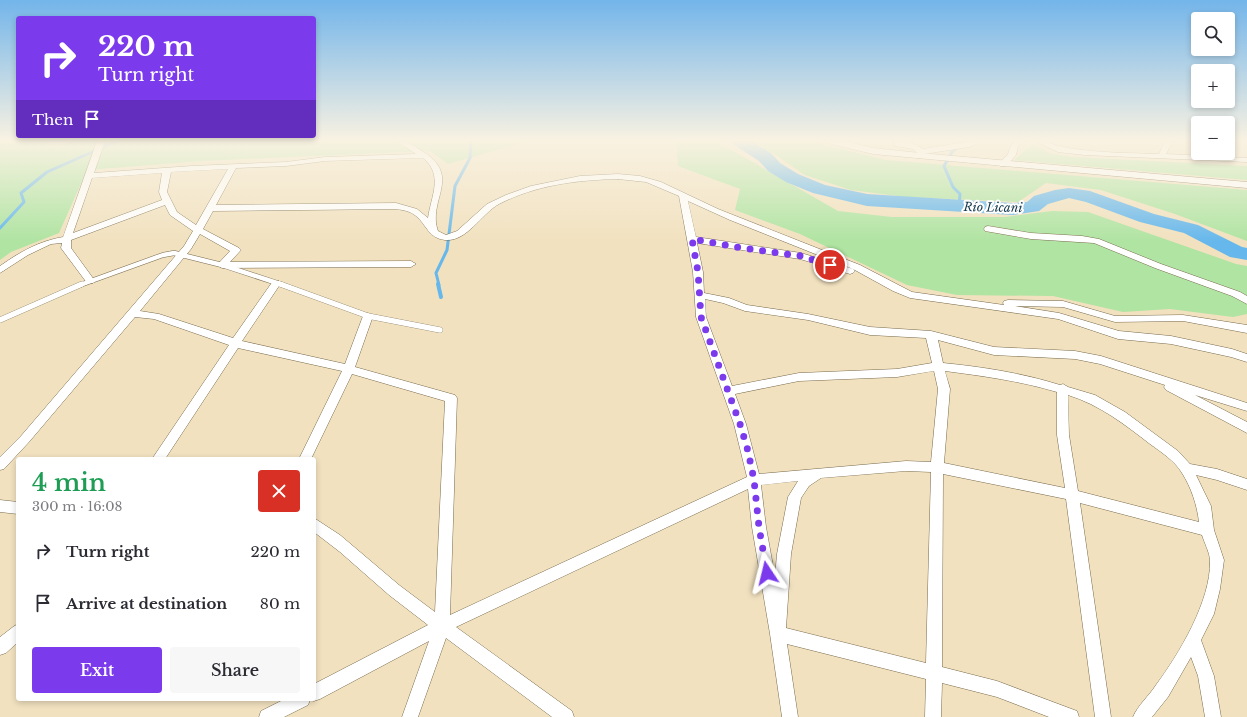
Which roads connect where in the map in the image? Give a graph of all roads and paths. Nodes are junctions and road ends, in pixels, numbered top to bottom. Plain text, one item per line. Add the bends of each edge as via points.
1 (109, 174) edge
2 (167, 174) edge
3 (229, 174) edge
4 (438, 174) edge
5 (1125, 174) edge
6 (89, 176) joint
7 (1247, 185) edge
8 (683, 196) junction
9 (167, 201) junction
10 (211, 208) junction
11 (198, 230) junction
12 (431, 230) junction
13 (988, 230) dead end
14 (67, 239) junction
15 (692, 239) junction
16 (181, 255) junction
17 (411, 264) dead end
18 (222, 265) junction
19 (0, 270) edge
20 (880, 279) junction
21 (90, 281) junction
22 (276, 283) junction
23 (699, 295) junction
24 (1247, 300) edge
25 (962, 303) junction
26 (132, 313) junction
27 (368, 316) junction
28 (0, 320) edge
29 (1247, 329) edge
30 (440, 330) dead end
31 (931, 334) junction
32 (235, 343) junction
33 (1247, 358) edge
34 (939, 366) junction
35 (349, 369) junction
36 (1140, 372) junction
37 (1063, 388) junction
38 (728, 391) junction
39 (1247, 407) edge
40 (1247, 428) edge
41 (159, 457) edge
42 (306, 457) edge
43 (0, 465) edge
44 (937, 467) junction
45 (1187, 469) junction
46 (819, 473) junction
47 (754, 480) junction
48 (1247, 485) edge
49 (1072, 495) junction
50 (0, 506) edge
51 (16, 508) edge
52 (316, 525) edge
53 (1207, 530) junction
54 (442, 626) junction
55 (16, 634) edge
56 (778, 634) junction
57 (1194, 640) junction
58 (0, 647) edge
59 (933, 674) junction
60 (316, 691) edge
61 (298, 701) edge
62 (267, 717) edge
63 (410, 717) edge
64 (566, 717) edge
65 (790, 717) edge
66 (933, 717) edge
67 (1071, 717) edge
68 (1103, 717) edge
69 (1141, 717) edge
70 (1213, 717) edge

1 - 6 street
2 - 9 street via 163,192
3 - 10 street
4 - 12 street
5 - 7 main road
6 - 14 street
8 - 12 street via 655,182 640,178 571,179 502,200 480,214 467,228 453,237 439,236
8 - 15 street
8 - 20 street via 810,247
9 - 11 street via 173,213
9 - 14 street
10 - 11 street
10 - 12 street via 396,206 419,212
11 - 16 street
11 - 18 street via 236,250
13 - 24 street via 1096,241
14 - 19 street via 39,246
14 - 21 street via 66,248
15 - 20 street via 801,256
15 - 23 street
16 - 18 lane
16 - 21 lane via 163,255
16 - 26 street
17 - 18 street
18 - 22 lane
20 - 25 street via 910,296
21 - 28 lane
22 - 27 lane
22 - 32 street
23 - 31 street via 725,300 745,308 816,319 870,331
23 - 38 street via 701,317
25 - 29 street via 1063,304 1115,319 1183,318
25 - 33 street via 1059,316 1118,335 1171,340
26 - 32 street via 155,316
26 - 43 street
27 - 30 lane
27 - 35 street
31 - 34 street
31 - 36 street via 994,351 1075,356 1101,360
32 - 35 street
32 - 41 street
34 - 37 street via 1024,378
34 - 38 street via 897,373 799,377
34 - 44 street via 944,389
35 - 42 street
35 - 54 street via 452,398
36 - 39 street
36 - 40 street
37 - 45 street via 1091,398 1121,415 1174,455
37 - 49 street via 1060,407 1062,436
38 - 47 street via 740,424
44 - 46 street via 906,466
44 - 49 street
44 - 59 street
45 - 48 street via 1203,470
45 - 53 street via 1204,506
46 - 47 street
46 - 56 street via 804,482 795,497 784,554
47 - 54 street
47 - 56 street via 759,527
49 - 53 street
49 - 68 street
50 - 51 street
52 - 54 street
53 - 57 street via 1217,560 1206,614
54 - 60 street
54 - 63 street
54 - 64 street
55 - 58 street
56 - 59 street
56 - 65 street
57 - 69 street via 1162,692
57 - 70 street via 1206,676
59 - 66 street
59 - 67 street via 997,688
61 - 62 street

